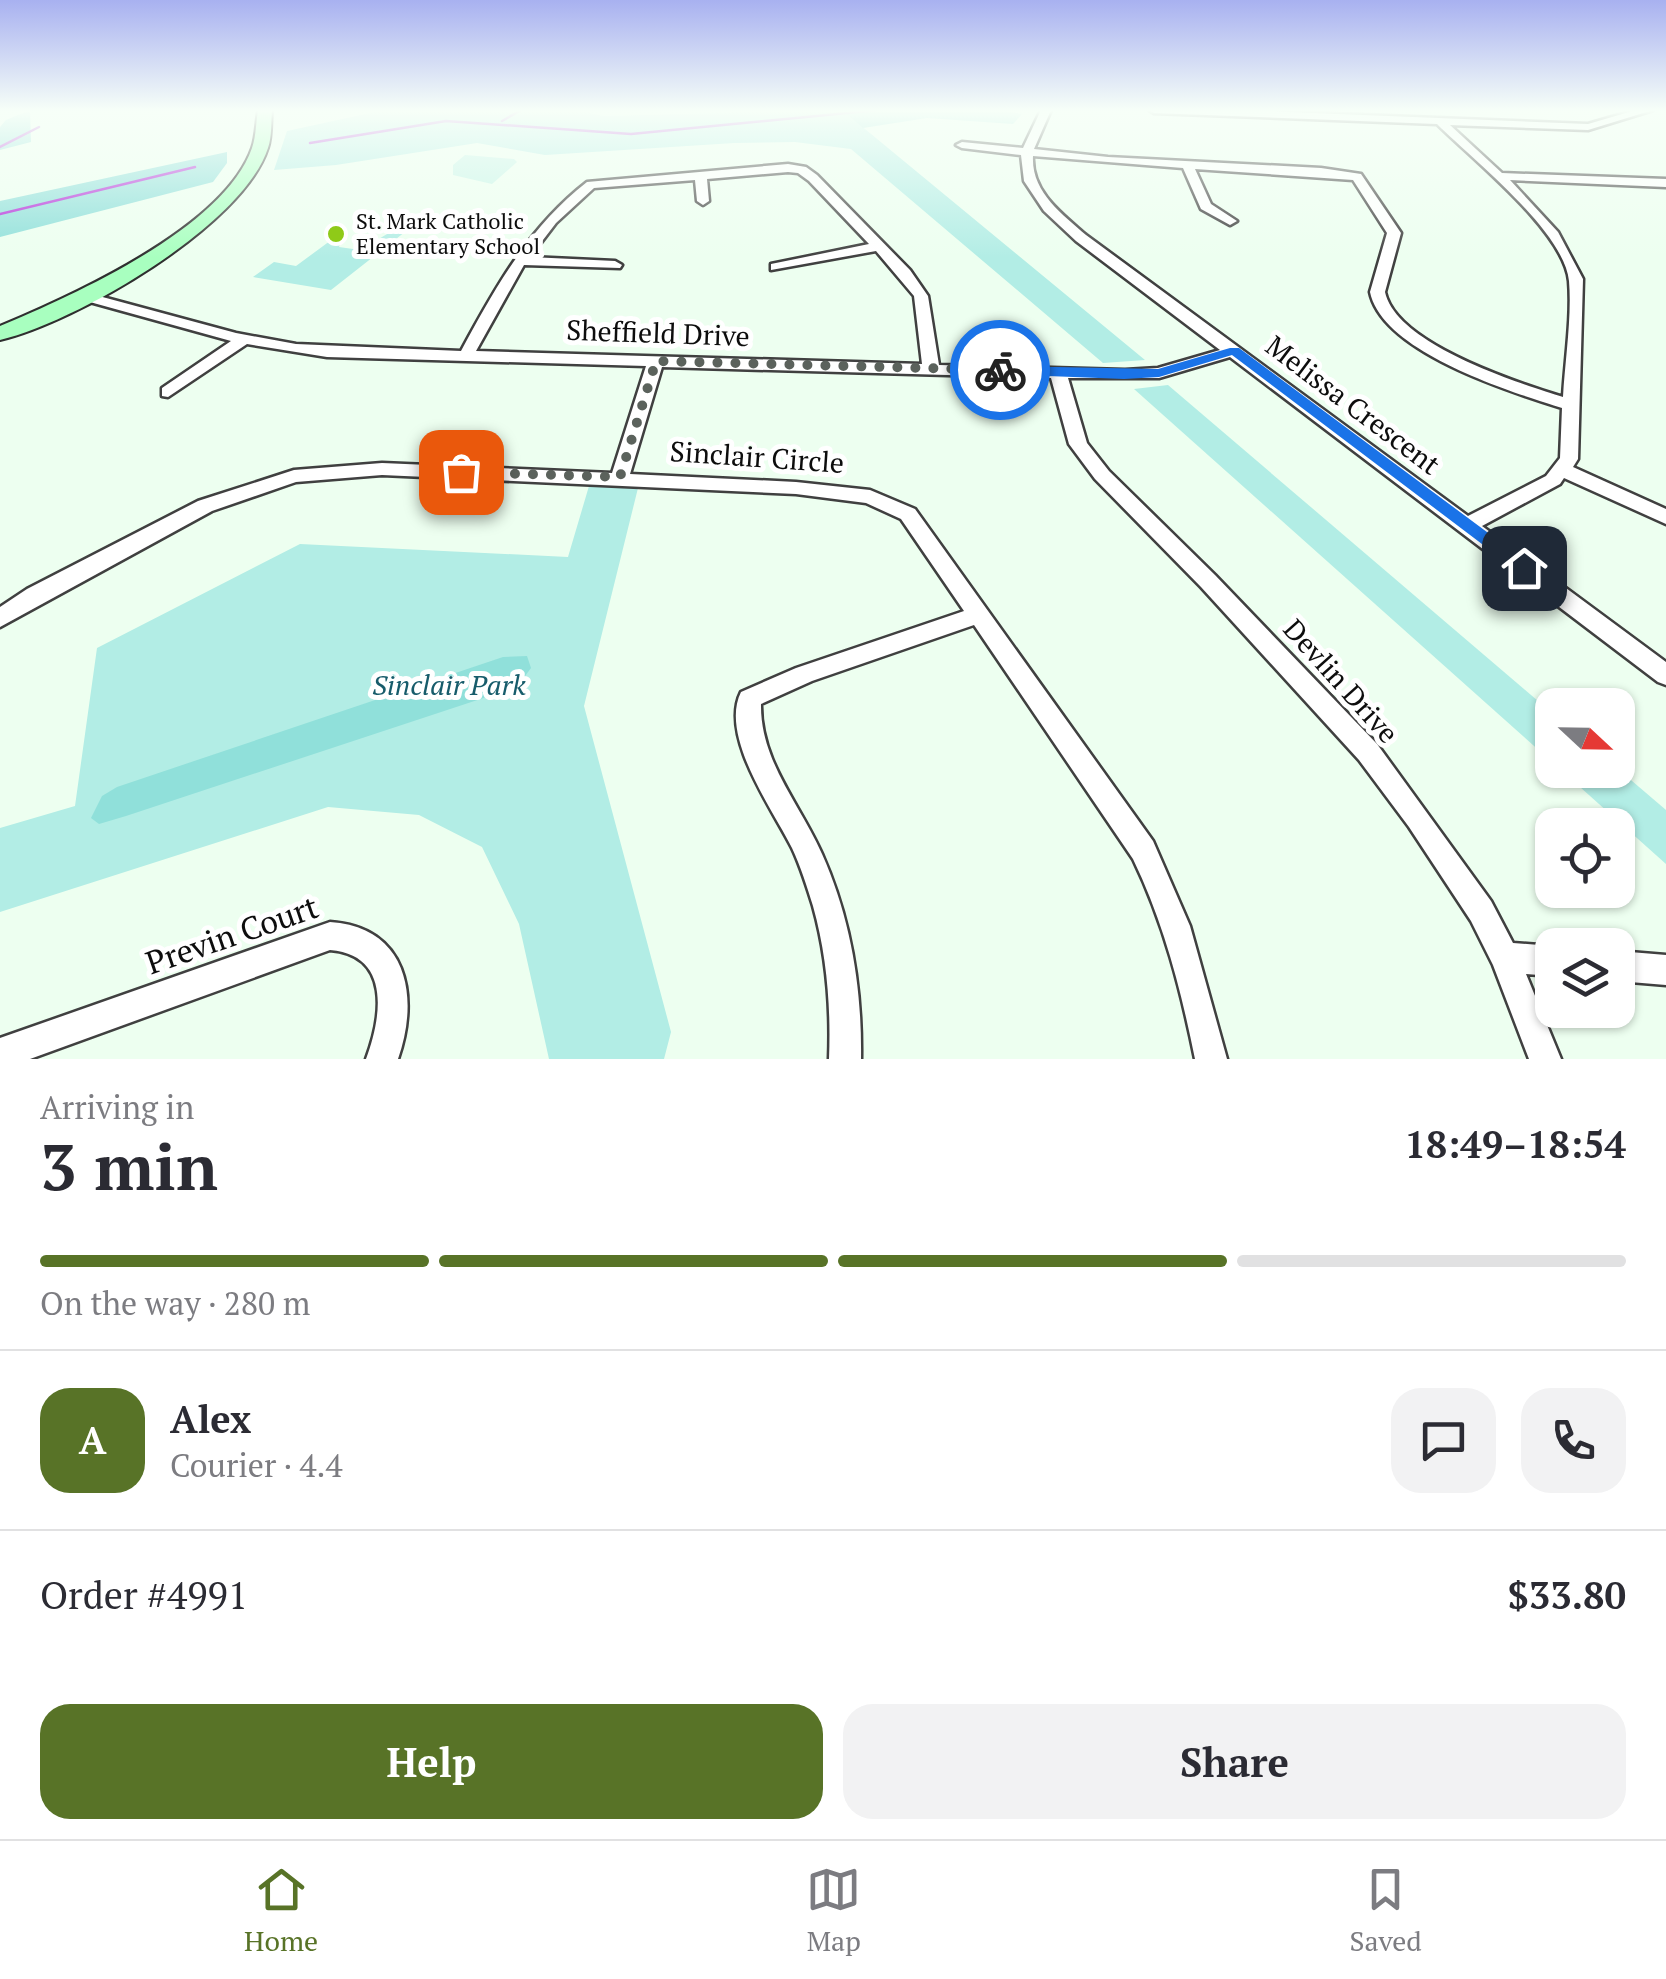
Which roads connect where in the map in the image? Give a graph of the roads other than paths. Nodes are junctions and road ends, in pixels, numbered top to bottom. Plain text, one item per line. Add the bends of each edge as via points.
1 (258, 159) edge
2 (1024, 159) edge
3 (1106, 159) edge
4 (1480, 159) edge
5 (1188, 167) junction
6 (700, 175) junction
7 (1497, 176) junction
8 (1646, 182) junction
9 (1666, 182) edge
10 (1666, 196) edge
11 (703, 201) dead end
12 (1230, 221) dead end
13 (879, 246) junction
14 (520, 261) junction
15 (615, 265) dead end
16 (776, 267) dead end
17 (84, 296) junction
18 (0, 334) edge
19 (241, 340) junction
20 (1234, 351) junction
21 (466, 356) junction
22 (656, 361) junction
23 (931, 368) junction
24 (1058, 372) junction
25 (168, 392) dead end
26 (1571, 405) junction
27 (1563, 470) junction
28 (620, 477) junction
29 (1666, 517) edge
30 (1468, 526) junction
31 (980, 614) junction
32 (0, 618) edge
33 (1666, 674) edge
34 (1504, 956) junction
35 (1535, 959) edge
36 (1635, 967) edge
37 (1666, 970) edge
38 (0, 1054) edge
39 (382, 1059) edge
40 (845, 1059) edge
41 (1211, 1059) edge
42 (1545, 1059) edge

1 - 17 main road via 230,196 172,243
2 - 20 street, Melissa Crescent via 1030,184 1060,219
3 - 5 street
4 - 7 street
5 - 12 street via 1206,206
5 - 26 street via 1357,177 1394,233 1378,292 1390,316 1466,368
6 - 11 street
6 - 13 street via 802,170
6 - 14 street via 590,186
7 - 8 street
7 - 26 street via 1552,232 1576,279
8 - 9 street
8 - 10 street
13 - 16 street
13 - 23 street via 921,296
14 - 15 street
14 - 21 street
17 - 18 main road
17 - 19 street, Sheffield Drive
19 - 21 street, Sheffield Drive via 276,349
19 - 25 street
20 - 24 street, Sheffield Drive via 1159,373
20 - 30 street, Melissa Crescent
21 - 22 street, Sheffield Drive
22 - 23 street, Sheffield Drive
22 - 28 street
23 - 24 street, Sheffield Drive
24 - 34 street, Devlin Drive via 1078,444 1368,752 1481,911
26 - 27 street
27 - 29 street
27 - 30 street
28 - 31 street, Sinclair Circle via 870,498 908,514
28 - 32 street, Sinclair Circle via 382,469 294,476 205,506
30 - 33 street, Melissa Crescent
31 - 40 street via 748,699 745,722 812,860 838,951
31 - 41 street, Sinclair Circle via 1168,896
34 - 35 street
34 - 42 street, Devlin Drive
36 - 37 street
38 - 39 street, Previn Court via 348,934 370,945 388,968 393,1035

